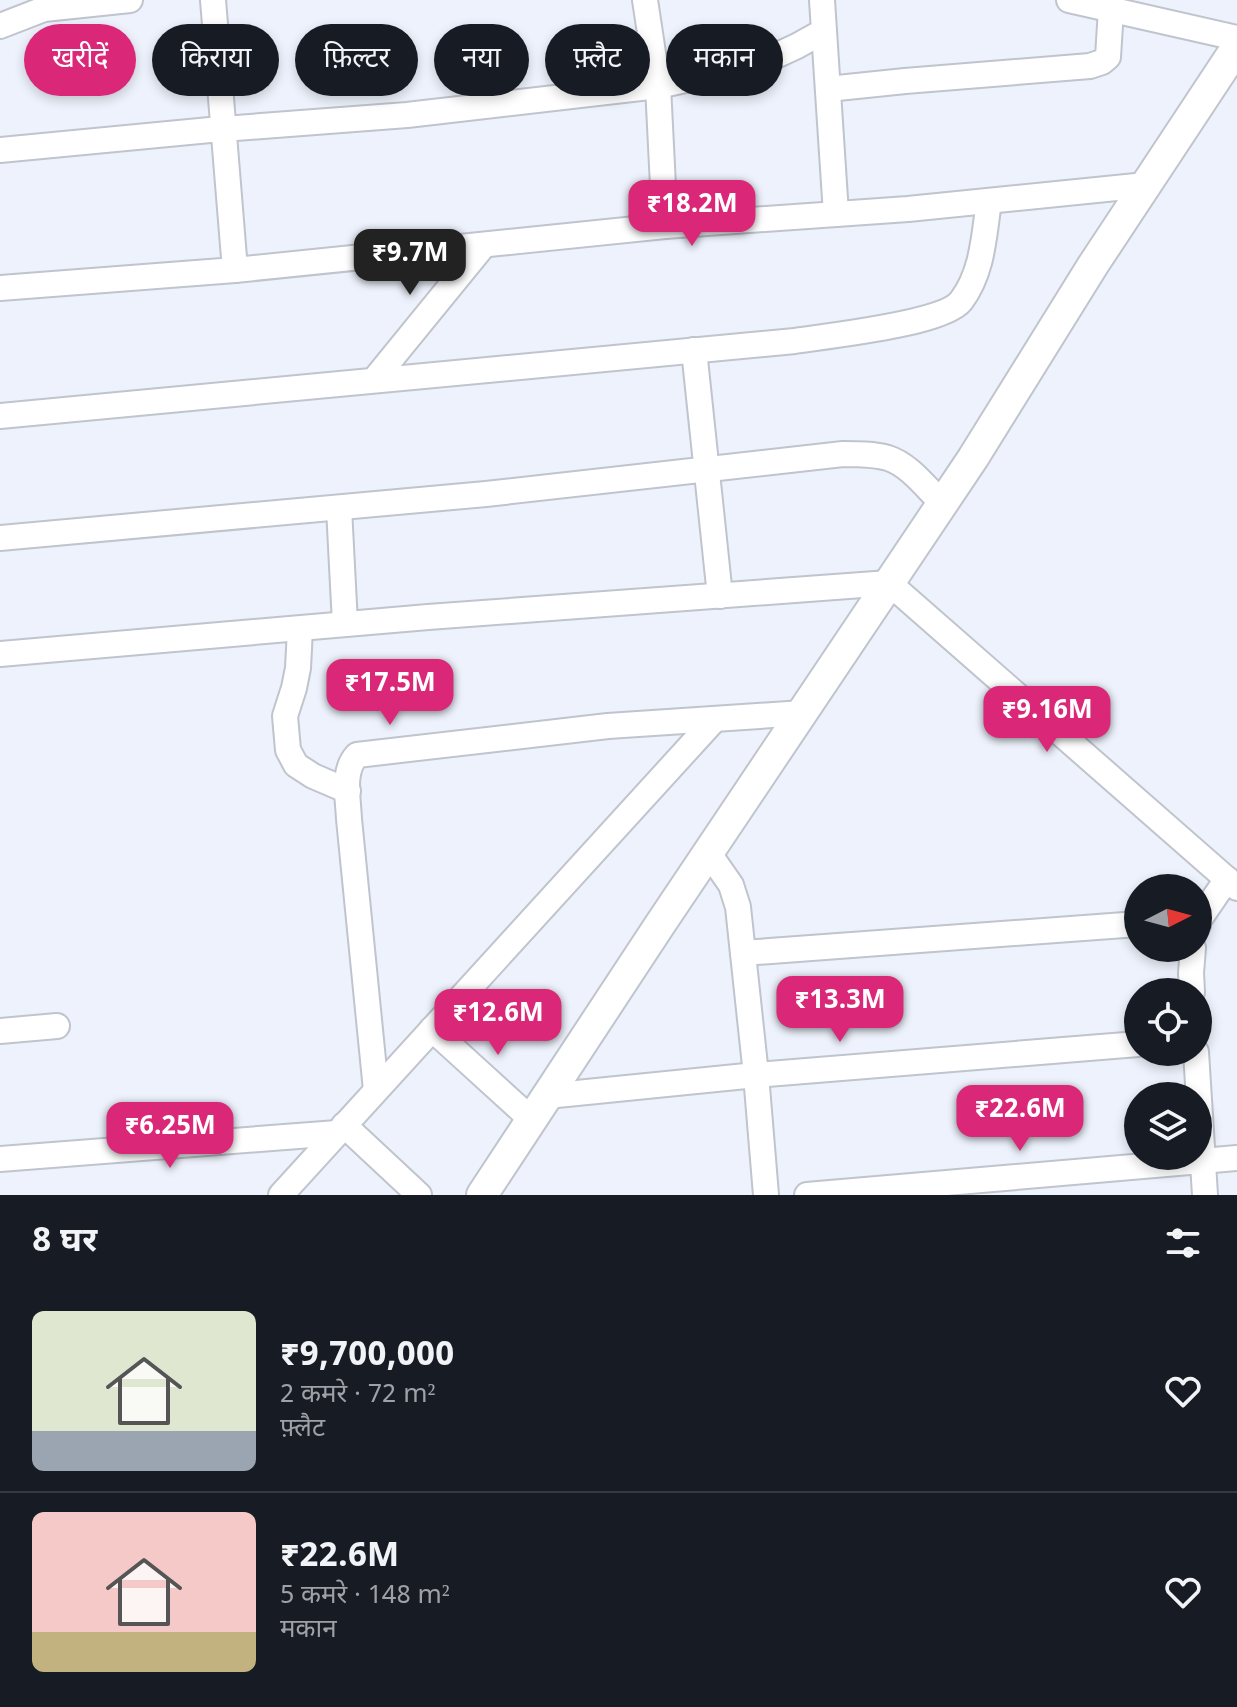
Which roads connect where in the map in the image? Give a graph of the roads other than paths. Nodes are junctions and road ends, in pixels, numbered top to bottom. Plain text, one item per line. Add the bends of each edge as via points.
1 (130, 0) edge
2 (213, 0) edge
3 (645, 0) edge
4 (822, 0) edge
5 (1069, 0) edge
6 (63, 3) edge
7 (1111, 9) junction
8 (0, 26) edge
9 (824, 31) junction
10 (1237, 38) edge
11 (1237, 47) edge
12 (658, 86) junction
13 (828, 89) junction
14 (224, 129) junction
15 (0, 150) edge
16 (1146, 185) junction
17 (989, 201) junction
18 (836, 214) junction
19 (665, 226) junction
20 (484, 245) junction
21 (235, 270) junction
22 (0, 288) edge
23 (694, 350) junction
24 (374, 380) junction
25 (0, 416) edge
26 (706, 468) junction
27 (943, 504) junction
28 (339, 508) junction
29 (0, 538) edge
30 (889, 583) junction
31 (720, 596) junction
32 (345, 624) junction
33 (300, 629) junction
34 (0, 654) edge
35 (803, 713) junction
36 (715, 719) junction
37 (348, 791) junction
38 (708, 852) junction
39 (1232, 884) edge
40 (1212, 906) edge
41 (1124, 925) edge
42 (743, 953) junction
43 (57, 1026) dead end
44 (432, 1029) junction
45 (0, 1031) edge
46 (1124, 1045) edge
47 (756, 1075) junction
48 (376, 1090) junction
49 (539, 1108) junction
50 (341, 1129) junction
51 (1237, 1158) edge
52 (0, 1159) edge
53 (1212, 1160) edge
54 (1124, 1168) edge
55 (1204, 1170) edge
56 (281, 1195) edge
57 (419, 1195) edge
58 (482, 1195) edge
59 (766, 1195) edge
60 (807, 1195) edge
61 (1205, 1195) edge

1 - 6 street
2 - 14 street
3 - 12 street
4 - 9 street
5 - 7 street
6 - 8 street
7 - 10 street
7 - 13 street via 1108,57 1090,66
9 - 12 street via 758,64
9 - 13 street
11 - 16 street
12 - 14 street via 407,115
12 - 19 street
13 - 18 street
14 - 15 street
14 - 21 street
16 - 17 street
16 - 27 street
17 - 18 street
17 - 23 street via 979,267 960,303 896,325
18 - 19 street
19 - 20 street
20 - 21 street
20 - 24 street
21 - 22 street
23 - 24 street
23 - 26 street
24 - 25 street
26 - 27 street via 871,455 902,465
26 - 28 street
26 - 31 street
27 - 30 street
28 - 29 street
28 - 32 street
30 - 31 street
30 - 35 street
30 - 39 street
31 - 32 street
32 - 33 street
33 - 34 street
33 - 37 street via 298,668 285,716 288,750 296,765
35 - 36 street
35 - 38 street
36 - 37 street via 357,755 350,763
36 - 44 street
37 - 48 street
38 - 42 street via 731,885
38 - 49 street
39 - 40 street
41 - 42 street
42 - 47 street
43 - 45 street
44 - 48 street
44 - 49 street
46 - 47 street
47 - 49 street
47 - 59 street
48 - 50 street
49 - 58 street
50 - 52 street
50 - 56 street
50 - 57 street
51 - 53 street
54 - 60 street
55 - 61 street

